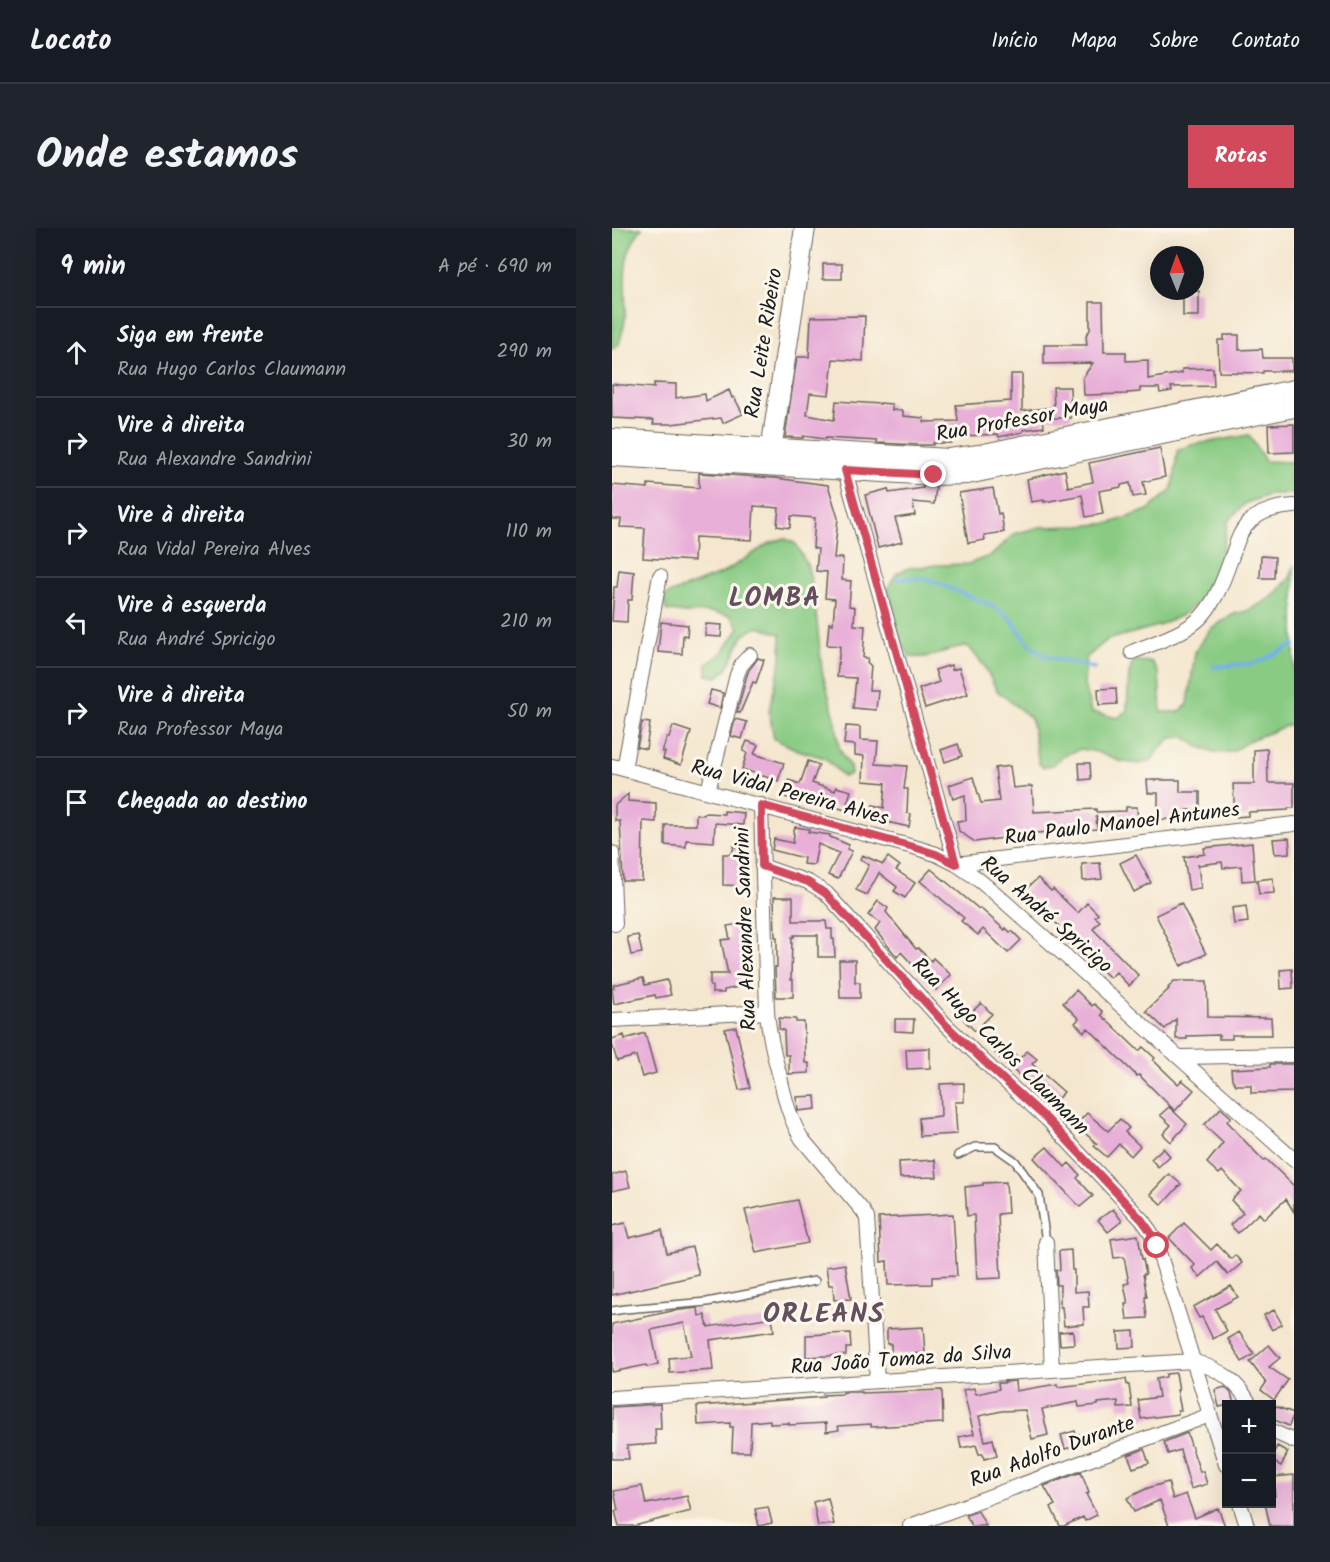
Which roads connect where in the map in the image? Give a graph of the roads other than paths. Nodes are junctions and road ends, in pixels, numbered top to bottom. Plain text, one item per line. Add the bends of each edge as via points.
1 (805, 228) edge
2 (1294, 390) edge
3 (1294, 406) edge
4 (1252, 407) junction
5 (617, 448) edge
6 (770, 457) junction
7 (843, 462) junction
8 (1294, 506) edge
9 (660, 576) dead end
10 (1132, 652) dead end
11 (750, 655) dead end
12 (618, 767) edge
13 (708, 791) junction
14 (761, 805) junction
15 (1294, 824) edge
16 (612, 853) edge
17 (956, 864) junction
18 (762, 866) junction
19 (615, 924) dead end
20 (767, 1012) junction
21 (612, 1020) edge
22 (1294, 1055) edge
23 (1179, 1057) junction
24 (958, 1155) dead end
25 (1294, 1160) edge
26 (1046, 1242) joint
27 (815, 1281) dead end
28 (612, 1311) edge
29 (1193, 1361) junction
30 (1052, 1370) junction
31 (877, 1381) junction
32 (612, 1398) edge
33 (1247, 1400) edge
34 (1210, 1414) junction
35 (1276, 1433) edge
36 (1294, 1442) edge
37 (1224, 1454) edge
38 (1241, 1508) edge
39 (910, 1526) edge
40 (1247, 1526) edge

1 - 6 main road, Rua Leite Ribeiro
2 - 4 main road, Rua Professor Maya
3 - 4 main road, Rua Professor Maya
4 - 7 main road, Rua Professor Maya via 980,464 949,459
5 - 6 main road, Rua Professor Maya
6 - 7 main road, Rua Professor Maya
7 - 17 street, Rua André Spricigo
8 - 10 street via 1270,509 1245,526 1221,586 1200,619
9 - 12 street
11 - 13 street via 737,675
12 - 13 street, Rua Vidal Pereira Alves
13 - 14 street, Rua Vidal Pereira Alves
14 - 17 street, Rua Vidal Pereira Alves via 917,848
14 - 18 street, Rua Alexandre Sandrini
15 - 17 street, Rua Paulo Manoel Antunes
16 - 19 street
17 - 23 street, Rua André Spricigo via 996,894
18 - 20 street, Rua Alexandre Sandrini
18 - 29 street, Rua Hugo Carlos Claumann via 808,882 826,894 946,1025 1048,1120 1142,1220 1157,1246
20 - 21 street
20 - 31 street, Rua Alexandre Sandrini via 776,1063 796,1130 867,1218
22 - 23 street
23 - 25 street, Rua André Spricigo
24 - 26 lane via 975,1147 995,1147 1015,1161 1039,1195
26 - 30 street
27 - 28 lane via 707,1302
29 - 30 street, Rua João Tomaz da Silva
29 - 33 street via 1231,1379
29 - 34 street, Rua Hugo Carlos Claumann
30 - 31 street, Rua João Tomaz da Silva
31 - 32 street, Rua João Tomaz da Silva
34 - 37 street, Rua Hugo Carlos Claumann
34 - 39 street, Rua Adolfo Durante
35 - 36 street
38 - 40 street

